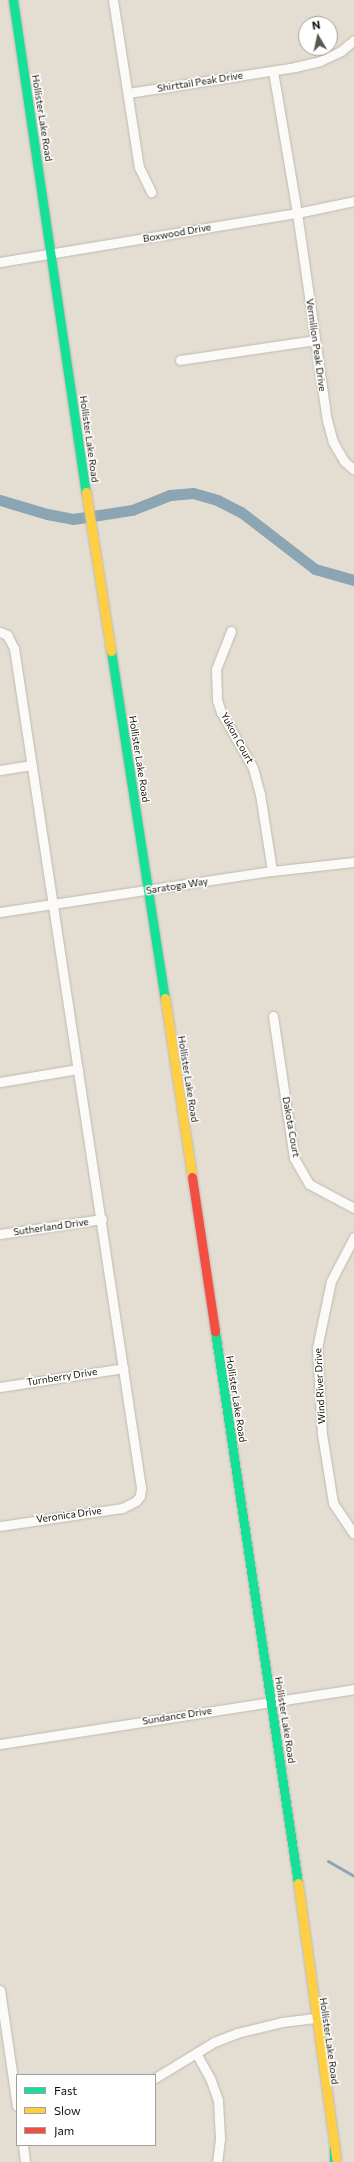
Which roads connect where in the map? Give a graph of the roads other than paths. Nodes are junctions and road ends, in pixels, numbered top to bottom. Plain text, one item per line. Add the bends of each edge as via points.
1 (13, 0) edge
2 (113, 0) edge
3 (354, 40) edge
4 (273, 71) junction
5 (128, 93) junction
6 (151, 192) dead end
7 (354, 201) edge
8 (297, 213) junction
9 (52, 255) junction
10 (0, 262) edge
11 (315, 340) junction
12 (180, 360) dead end
13 (354, 470) edge
14 (232, 631) dead end
15 (3, 633) edge
16 (32, 765) junction
17 (0, 770) edge
18 (354, 862) edge
19 (272, 871) junction
20 (149, 890) junction
21 (54, 904) junction
22 (0, 912) edge
23 (273, 1016) dead end
24 (78, 1069) junction
25 (0, 1082) edge
26 (354, 1208) edge
27 (102, 1219) junction
28 (0, 1234) edge
29 (354, 1237) edge
30 (124, 1368) junction
31 (0, 1387) edge
32 (0, 1526) edge
33 (354, 1534) edge
34 (354, 1689) edge
35 (271, 1702) junction
36 (0, 1744) edge
37 (0, 1990) edge
38 (315, 2018) junction
39 (196, 2053) junction
40 (156, 2077) edge
41 (16, 2099) edge
42 (23, 2146) edge
43 (25, 2162) edge
44 (217, 2162) edge
45 (335, 2162) edge

1 - 9 street, Hollister Lake Road
2 - 5 street
3 - 4 street, Shirttail Peak Drive via 342,51 320,61
4 - 5 street, Shirttail Peak Drive
4 - 8 street
5 - 6 street via 139,167
7 - 8 street, Boxwood Drive
8 - 9 street, Boxwood Drive
8 - 11 street, Vermilion Peak Drive
9 - 10 street, Boxwood Drive
9 - 20 street, Hollister Lake Road via 92,533
11 - 12 street
11 - 13 street, Vermilion Peak Drive via 327,420 333,442 344,461
14 - 19 street, Yukon Court via 216,669 217,700 221,712 253,768 260,794
15 - 16 street via 14,648
16 - 17 street
16 - 21 street
18 - 19 street, Saratoga Way
19 - 20 street, Saratoga Way
20 - 21 street, Saratoga Way
20 - 35 street, Hollister Lake Road
21 - 22 street, Saratoga Way
21 - 24 street
23 - 26 street, Dakota Court via 294,1158 309,1184
24 - 25 street
24 - 27 street
27 - 28 street, Sutherland Drive
27 - 30 street
29 - 33 street, Wind River Drive via 332,1281 317,1348 322,1434 333,1503
30 - 31 street, Turnberry Drive
30 - 32 street, Veronica Drive via 141,1488 136,1501 122,1508
34 - 35 street, Sundance Drive
35 - 36 street, Sundance Drive
35 - 38 street, Hollister Lake Road
37 - 41 street
38 - 39 street via 250,2029 214,2042
38 - 45 street, Hollister Lake Road
39 - 40 street
39 - 44 street via 210,2078 218,2100 220,2139
42 - 43 street

